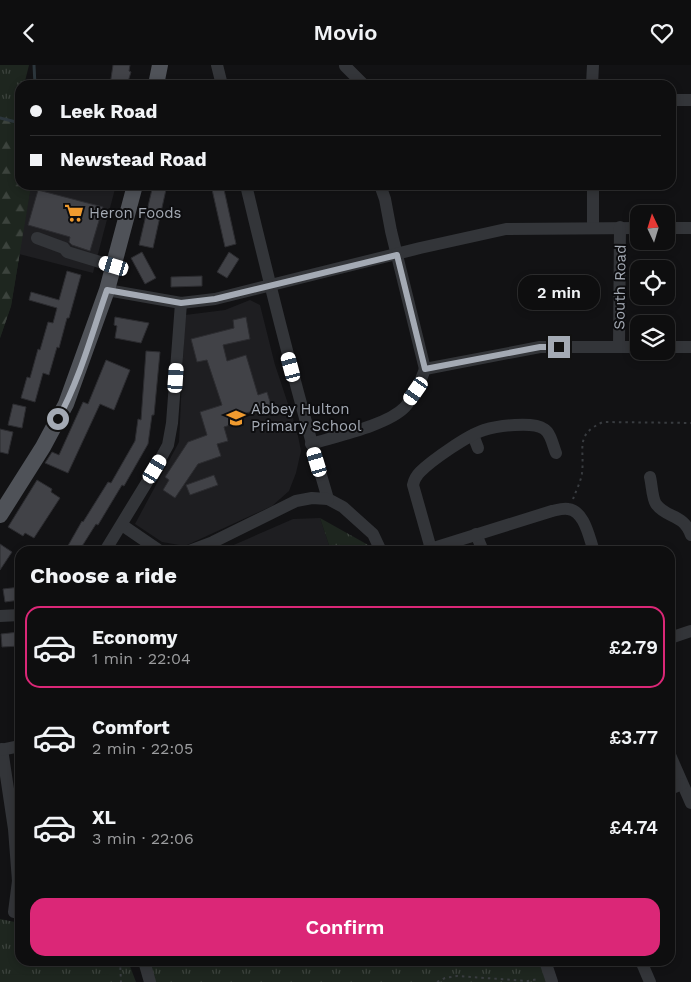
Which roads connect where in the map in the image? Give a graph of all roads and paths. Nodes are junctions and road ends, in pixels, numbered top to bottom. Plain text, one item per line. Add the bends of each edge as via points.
1 (160, 65) edge
2 (218, 65) edge
3 (593, 65) edge
4 (345, 66) edge
5 (157, 80) edge
6 (221, 80) edge
7 (359, 80) edge
8 (592, 80) edge
9 (676, 100) edge
10 (691, 101) edge
11 (134, 190) edge
12 (247, 190) edge
13 (382, 190) edge
14 (593, 190) edge
15 (593, 227) junction
16 (620, 227) junction
17 (630, 228) edge
18 (675, 228) edge
19 (691, 228) edge
20 (37, 238) dead end
21 (397, 255) junction
22 (114, 266) junction
23 (270, 285) junction
24 (107, 290) junction
25 (181, 303) junction
26 (619, 347) junction
27 (630, 347) edge
28 (675, 347) edge
29 (691, 347) edge
30 (425, 369) junction
31 (691, 423) edge
32 (473, 435) junction
33 (312, 444) junction
34 (478, 448) dead end
35 (556, 453) dead end
36 (650, 477) dead end
37 (328, 499) junction
38 (570, 509) junction
39 (0, 515) edge
40 (122, 525) junction
41 (690, 533) edge
42 (476, 534) junction
43 (108, 546) edge
44 (153, 546) edge
45 (202, 546) edge
46 (379, 546) edge
47 (427, 546) edge
48 (440, 546) edge
49 (481, 546) edge
50 (592, 546) edge
51 (15, 615) edge
52 (0, 616) edge
53 (691, 631) edge
54 (675, 636) edge
55 (15, 747) edge
56 (1, 750) edge
57 (676, 787) edge
58 (691, 803) edge
59 (15, 837) edge
60 (120, 966) edge
61 (145, 966) edge
62 (547, 966) edge
63 (643, 966) edge
64 (551, 979) edge
65 (121, 982) edge
66 (150, 982) edge
67 (437, 982) edge
68 (650, 982) edge

1 - 5 main road
2 - 6 street
3 - 8 street
4 - 7 street
9 - 10 street
11 - 22 main road
12 - 23 street
13 - 21 street
14 - 15 street
15 - 16 street
15 - 21 street via 506,229
16 - 17 street
16 - 26 street, South Road
18 - 19 street
20 - 22 street via 67,252
21 - 23 street
21 - 30 street
22 - 24 main road
23 - 25 street via 215,299
23 - 33 street
24 - 25 street
24 - 39 main road via 66,404
25 - 40 street via 168,445
26 - 27 street
26 - 30 street via 540,347
28 - 29 street
30 - 33 street via 405,407 389,419
31 - 38 path via 603,423 593,427 584,435 582,473
32 - 34 street
32 - 35 street via 499,426 538,426 548,433
32 - 47 street via 421,471 414,480
33 - 37 street
36 - 41 street via 655,503 684,522
37 - 45 street via 296,501
37 - 46 street via 343,507 373,534
38 - 42 street via 552,511
38 - 50 street via 583,521
40 - 43 street
40 - 44 street
42 - 48 street
42 - 49 street
51 - 52 street
53 - 54 street
55 - 56 street
56 - 59 street
57 - 58 street
60 - 65 path
61 - 66 street
62 - 64 street
63 - 68 street
64 - 67 path via 528,981 456,976

